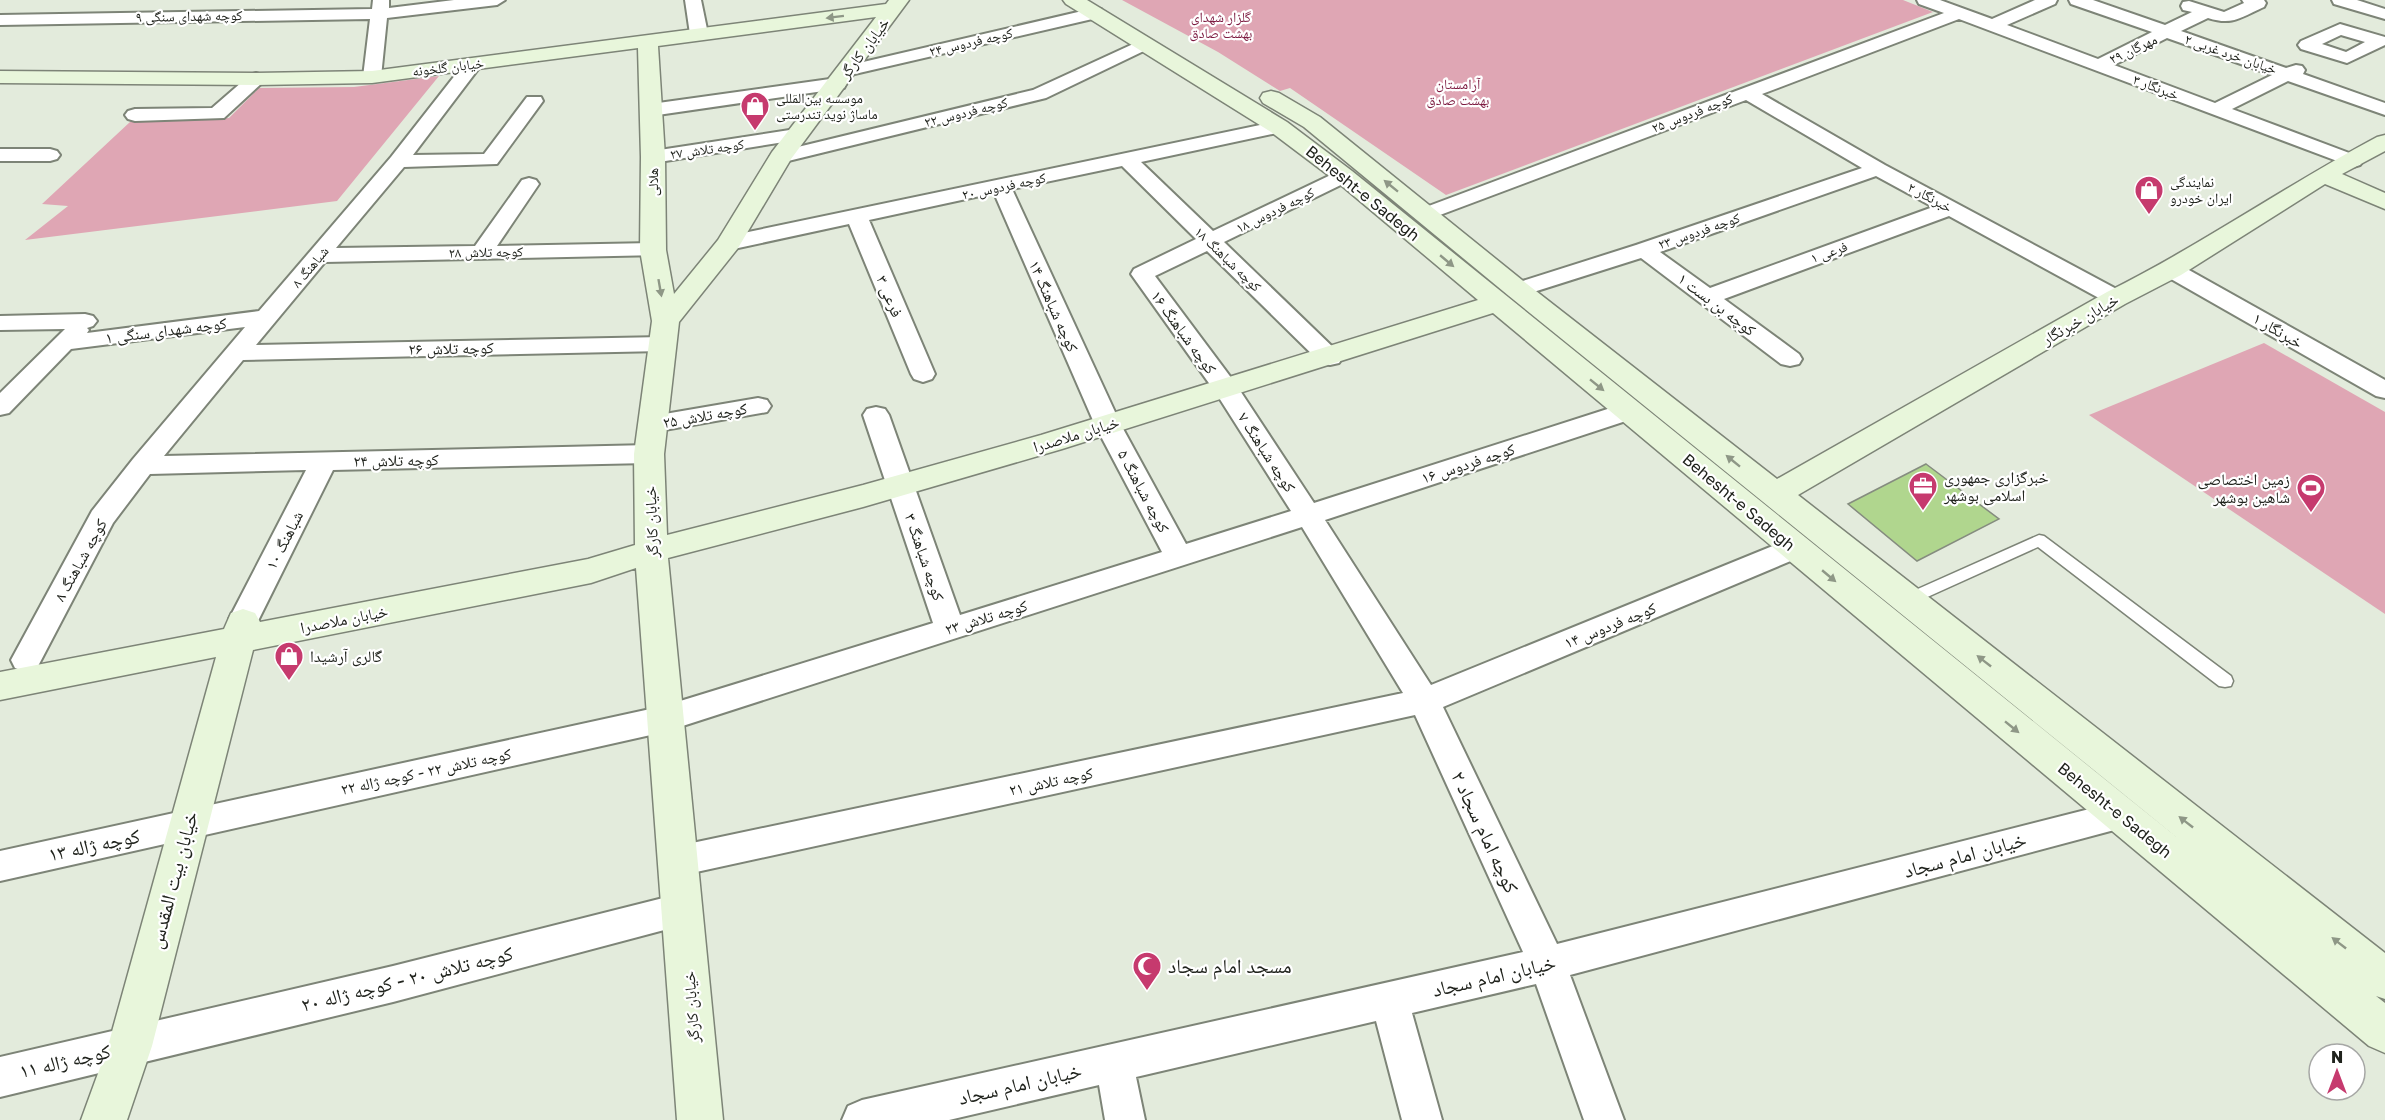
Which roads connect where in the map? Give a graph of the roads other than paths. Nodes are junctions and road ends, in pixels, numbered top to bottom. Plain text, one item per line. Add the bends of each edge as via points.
1 (50, 0) edge
2 (497, 0) edge
3 (693, 0) edge
4 (1925, 0) edge
5 (2049, 0) edge
6 (2077, 0) edge
7 (2250, 0) edge
8 (2340, 0) edge
9 (1089, 4) edge
10 (896, 5) edge
11 (2204, 6) edge
12 (266, 7) edge
13 (380, 7) edge
14 (1959, 13) junction
15 (2385, 16) edge
16 (39, 19) junction
17 (0, 20) edge
18 (1993, 25) junction
19 (2168, 32) junction
20 (699, 34) junction
21 (648, 41) junction
22 (1144, 44) junction
23 (473, 64) junction
24 (2099, 65) junction
25 (2288, 74) junction
26 (0, 77) edge
27 (29, 77) junction
28 (372, 77) junction
29 (841, 78) junction
30 (255, 79) junction
31 (1746, 92) junction
32 (0, 97) edge
33 (534, 101) dead end
34 (2217, 109) junction
35 (2385, 109) edge
36 (651, 110) junction
37 (135, 115) dead end
38 (1279, 127) junction
39 (2385, 142) edge
40 (788, 146) junction
41 (0, 155) edge
42 (50, 155) dead end
43 (653, 157) junction
44 (1127, 160) junction
45 (2353, 160) junction
46 (398, 161) junction
47 (1878, 169) junction
48 (2324, 175) junction
49 (1344, 176) junction
50 (529, 184) dead end
51 (1001, 187) junction
52 (2385, 202) edge
53 (1950, 208) junction
54 (1425, 214) junction
55 (856, 218) junction
56 (1210, 242) junction
57 (729, 243) junction
58 (653, 250) junction
59 (1644, 250) junction
60 (481, 253) junction
61 (320, 255) junction
62 (2172, 270) junction
63 (1142, 274) joint
64 (1507, 296) junction
65 (1708, 297) junction
66 (2116, 298) junction
67 (267, 317) junction
68 (0, 323) edge
69 (665, 332) junction
70 (64, 343) junction
71 (238, 352) junction
72 (1330, 358) junction
73 (1790, 359) dead end
74 (923, 374) dead end
75 (1226, 389) junction
76 (2385, 390) edge
77 (758, 406) dead end
78 (0, 407) edge
79 (1629, 411) junction
80 (876, 415) dead end
81 (1108, 425) junction
82 (651, 439) junction
83 (324, 461) junction
84 (142, 465) junction
85 (900, 486) junction
86 (1774, 494) junction
87 (1308, 515) junction
88 (1795, 548) junction
89 (651, 550) junction
90 (1179, 557) junction
91 (1907, 600) junction
92 (241, 629) junction
93 (950, 629) junction
94 (13, 662) edge
95 (2225, 681) dead end
96 (0, 686) edge
97 (2018, 688) junction
98 (1424, 701) junction
99 (1985, 705) junction
100 (664, 719) junction
101 (2121, 815) junction
102 (188, 825) junction
103 (678, 861) junction
104 (0, 866) edge
105 (683, 909) junction
106 (1547, 964) junction
107 (2385, 979) edge
108 (1390, 1000) junction
109 (2385, 1031) edge
110 (130, 1046) junction
111 (1114, 1063) junction
112 (0, 1077) edge
113 (104, 1120) edge
114 (700, 1120) edge
115 (862, 1120) edge
116 (1125, 1120) edge
117 (1422, 1120) edge
118 (1604, 1120) edge

1 - 16 street
2 - 13 street, کوچه شهدای سنگی ۹
3 - 20 street
4 - 14 street, خبرنگار ۳
5 - 18 street
6 - 19 street, خیابان خرد غربی ۲
7 - 11 street via 2258,3 2225,18
8 - 15 street
9 - 22 street, Behesht-e Sadegh
9 - 29 street, کوچه فردوس ۲۴
54 -> 9 street, Behesht-e Sadegh via 1312,122
10 -> 20 street, خیابان گلخونه
10 - 29 street, خیابان کارگر
11 - 19 street, مهرگان ۲۹
12 - 13 street, کوچه شهدای سنگی ۹
12 - 16 street, کوچه شهدای سنگی ۹
13 - 28 street
14 - 18 street, خبرنگار ۳
14 - 31 street, کوچه فردوس ۲۵
15 - 25 street via 2361,35 2340,29 2307,45 2326,51
16 - 17 street, کوچه شهدای سنگی ۹
18 - 24 street, خبرنگار ۳
19 - 24 street, مهرگان ۲۹
19 - 25 street, خیابان خرد غربی ۲
20 - 21 street, خیابان گلخونه
21 - 23 street, خیابان گلخونه
21 - 36 street, هلالی
22 - 38 street, Behesht-e Sadegh
22 - 40 street, کوچه فردوس ۲۲ via 1039,94
23 - 28 street, خیابان گلخونه
23 - 46 street, شباهنگ ۸
24 - 34 street, خبرنگار ۳
25 - 34 street
25 - 35 street, خیابان خرد غربی ۲
26 - 27 street, خیابان گلخونه
27 - 30 street, خیابان گلخونه
27 - 32 street
28 - 30 street, خیابان گلخونه
29 - 36 street, کوچه فردوس ۲۴
29 - 40 street, خیابان کارگر
30 - 37 street via 217,114
31 - 47 street, خبرنگار ۲
31 - 54 street, کوچه فردوس ۲۵
33 - 46 street via 490,160
34 - 45 street, خبرنگار ۳
36 - 43 street, هلالی
38 - 44 street, کوچه فردوس ۲۰
38 - 49 street, Behesht-e Sadegh
39 - 45 street, خیابان خبرنگار
40 - 43 street, کوچه تلاش ۲۷
40 - 57 street, خیابان کارگر
41 - 42 street
43 - 58 street, هلالی
44 - 51 street, کوچه فردوس ۲۰
44 - 56 street, کوچه شباهنگ ۱۸
45 - 48 street, خیابان خبرنگار
46 - 61 street, شباهنگ ۸
47 - 53 street, خبرنگار ۲
47 - 59 street, کوچه فردوس ۲۳
48 - 52 street
48 - 62 street, خیابان خبرنگار
49 - 56 street, کوچه فردوس ۱۸
49 -> 64 street, Behesht-e Sadegh
50 - 60 street
51 - 55 street, کوچه فردوس ۲۰
51 - 81 street, کوچه شباهنگ ۱۴
53 - 65 street, فرعی ۱
53 - 66 street, خبرنگار ۲
54 - 64 street, Behesht-e Sadegh
55 - 57 street, کوچه فردوس ۲۰
55 - 74 street, فرعی ۳
56 - 63 street, کوچه فردوس ۱۸
56 - 72 street, کوچه شباهنگ ۱۸
57 - 69 street, خیابان کارگر
58 - 60 street, کوچه تلاش ۲۸
58 -> 69 street, هلالی
59 - 64 street, کوچه فردوس ۲۳
59 - 65 street, کوچه بن بست ۱
60 - 61 street, کوچه تلاش ۲۸
61 - 67 street, شباهنگ ۸
62 - 66 street, خیابان خبرنگار
62 - 76 street, خبرنگار ۱
63 - 75 street, کوچه شباهنگ ۱۶
64 - 72 street, خیابان ملاصدرا
64 -> 79 street, Behesht-e Sadegh
86 -> 64 street, Behesht-e Sadegh
65 - 73 street, کوچه بن بست ۱
66 - 86 street, خیابان خبرنگار
67 - 70 street, کوچه شهدای سنگی ۱
67 - 71 street, شباهنگ ۸
68 - 70 street, کوچه شهدای سنگی ۱ via 85,321
69 - 71 street, کوچه تلاش ۲۶
69 - 82 street, خیابان کارگر
70 - 78 street, کوچه شهدای سنگی ۱
71 - 84 street, شباهنگ ۸
72 - 75 street, خیابان ملاصدرا
75 - 81 street, خیابان ملاصدرا
75 - 87 street, کوچه شباهنگ ۷
77 - 82 street, کوچه تلاش ۲۵
79 - 87 street, کوچه فردوس ۱۶
79 - 88 street, Behesht-e Sadegh
80 - 85 street, کوچه شباهنگ ۳
81 - 85 street, خیابان ملاصدرا
81 - 90 street, کوچه شباهنگ ۵
82 - 83 street, کوچه تلاش ۲۴
82 - 89 street, خیابان کارگر
83 - 84 street, کوچه تلاش ۲۴
83 - 92 street, شباهنگ ۱۰
84 - 94 street, کوچه شباهنگ ۸ via 102,518
85 - 89 street, خیابان ملاصدرا
85 - 93 street, کوچه شباهنگ ۳
86 - 91 street, Behesht-e Sadegh
87 - 90 street, کوچه تلاش ۲۳
87 - 98 street, کوچه شباهنگ ۷
88 - 98 street, کوچه فردوس ۱۴
88 -> 99 street, Behesht-e Sadegh
89 - 92 street, خیابان ملاصدرا via 591,571
89 - 100 street, خیابان کارگر
90 - 93 street, کوچه تلاش ۲۳
91 - 95 lane via 2039,540
97 -> 91 street, Behesht-e Sadegh
92 - 94 street, خیابان ملاصدرا
92 - 96 street, خیابان ملاصدرا
92 - 102 street, خیابان بیت المقدس
93 - 100 street, کوچه تلاش ۲۳
97 - 99 street
107 -> 97 street, Behesht-e Sadegh
98 - 103 street, کوچه تلاش ۲۱
98 - 106 street, کوچه امام سجاد ۲
99 -> 101 street, Behesht-e Sadegh
100 - 102 street, کوچه تلاش ۲۲ - کوچه ژاله ۲۲
100 - 103 street, خیابان کارگر
101 - 106 street, خیابان امام سجاد
101 - 109 street, Behesht-e Sadegh
102 - 104 street, کوچه ژاله ۱۳
102 - 110 street, خیابان بیت المقدس
103 - 105 street, خیابان کارگر
105 - 110 street, کوچه تلاش ۲۰ - کوچه ژاله ۲۰ via 393,984
105 - 114 street, خیابان کارگر
106 - 108 street, خیابان امام سجاد
106 - 118 street, کوچه امام سجاد ۲
108 - 111 street, خیابان امام سجاد
108 - 117 street
110 - 112 street, کوچه ژاله ۱۱
110 - 113 street, خیابان بیت المقدس
111 - 115 street, خیابان امام سجاد
111 - 116 street

